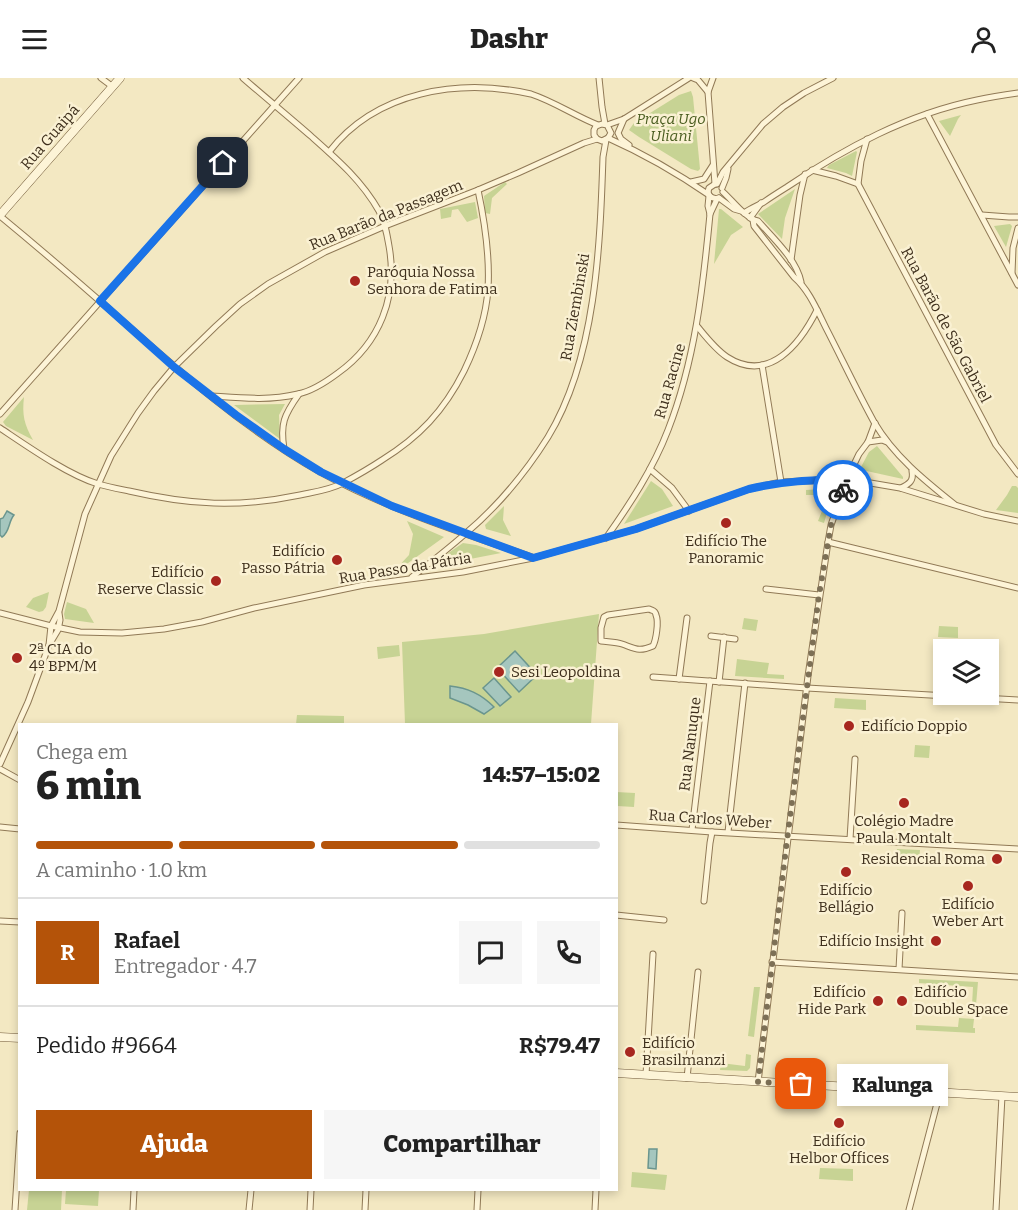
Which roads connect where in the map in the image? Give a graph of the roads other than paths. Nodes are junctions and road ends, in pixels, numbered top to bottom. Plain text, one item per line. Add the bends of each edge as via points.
1 (102, 78) edge
2 (120, 78) edge
3 (243, 78) edge
4 (299, 78) edge
5 (599, 78) edge
6 (691, 78) edge
7 (713, 78) edge
8 (833, 78) edge
9 (112, 87) junction
10 (708, 92) junction
11 (1018, 93) edge
12 (275, 105) junction
13 (927, 114) junction
14 (624, 119) junction
15 (601, 132) junction
16 (867, 139) junction
17 (636, 150) junction
18 (329, 152) junction
19 (713, 165) junction
20 (812, 170) junction
21 (805, 174) junction
22 (691, 182) junction
23 (858, 184) junction
24 (478, 190) junction
25 (719, 190) junction
26 (709, 195) junction
27 (761, 203) junction
28 (743, 213) junction
29 (710, 214) junction
30 (0, 215) edge
31 (982, 215) junction
32 (1018, 217) edge
33 (751, 219) junction
34 (385, 226) junction
35 (1018, 228) edge
36 (792, 242) junction
37 (782, 248) junction
38 (790, 260) junction
39 (1012, 273) junction
40 (802, 284) junction
41 (1018, 285) edge
42 (100, 301) junction
43 (817, 310) junction
44 (697, 326) junction
45 (762, 365) junction
46 (174, 367) junction
47 (298, 394) junction
48 (211, 396) junction
49 (0, 414) edge
50 (875, 423) junction
51 (0, 428) edge
52 (868, 442) junction
53 (889, 443) junction
54 (284, 449) junction
55 (650, 469) junction
56 (912, 469) junction
57 (1018, 474) edge
58 (847, 479) junction
59 (781, 482) junction
60 (343, 483) junction
61 (97, 484) junction
62 (900, 488) junction
63 (957, 506) junction
64 (689, 511) junction
65 (1018, 521) edge
66 (466, 534) junction
67 (606, 538) junction
68 (828, 542) junction
69 (533, 558) junction
70 (411, 578) junction
71 (1018, 588) edge
72 (766, 589) dead end
73 (819, 595) junction
74 (59, 611) junction
75 (0, 613) edge
76 (687, 618) dead end
77 (51, 626) junction
78 (58, 628) junction
79 (711, 636) dead end
80 (724, 637) junction
81 (735, 639) dead end
82 (49, 645) junction
83 (633, 649) joint
84 (653, 677) dead end
85 (679, 679) junction
86 (710, 681) junction
87 (719, 682) junction
88 (745, 684) junction
89 (807, 688) junction
90 (1018, 700) edge
91 (19, 723) edge
92 (18, 724) edge
93 (855, 759) dead end
94 (0, 764) edge
95 (0, 769) edge
96 (18, 779) edge
97 (618, 825) edge
98 (0, 827) edge
99 (18, 829) edge
100 (692, 830) junction
101 (712, 832) junction
102 (728, 832) junction
103 (788, 836) junction
104 (850, 839) junction
105 (1018, 849) edge
106 (704, 901) dead end
107 (902, 913) dead end
108 (618, 915) edge
109 (664, 920) dead end
110 (0, 921) edge
111 (18, 922) edge
112 (652, 954) dead end
113 (772, 962) junction
114 (899, 969) junction
115 (698, 972) dead end
116 (1018, 977) edge
117 (0, 1037) edge
118 (18, 1038) edge
119 (618, 1073) edge
120 (646, 1075) junction
121 (687, 1078) junction
122 (758, 1082) junction
123 (940, 1092) junction
124 (1002, 1096) junction
125 (1018, 1096) edge
126 (18, 1164) edge
127 (134, 1191) edge
128 (250, 1191) edge
129 (311, 1191) edge
130 (366, 1191) edge
131 (478, 1191) edge
132 (596, 1191) edge
133 (15, 1210) edge
134 (133, 1210) edge
135 (249, 1210) edge
136 (310, 1210) edge
137 (365, 1210) edge
138 (477, 1210) edge
139 (595, 1210) edge
140 (909, 1210) edge
141 (996, 1210) edge

1 - 9 street
2 - 9 main road, Rua Guaipá
3 - 12 street
4 - 12 street
5 - 15 street, Rua Ziembinski
6 - 10 street
6 - 14 street, Rua Barão da Passagem
7 - 10 street
8 - 25 street via 804,93 763,124 728,167
9 - 30 main road, Rua Guaipá
10 - 19 street
11 - 13 street
12 - 18 street
12 - 42 street
13 - 16 street
13 - 31 street
14 - 15 street, Rua Barão da Passagem
14 - 17 street via 619,135
15 - 17 street
15 - 18 street via 584,119 530,93 475,84 430,87 359,120
15 - 24 street, Rua Barão da Passagem
15 - 66 street, Rua Ziembinski via 596,268 585,340 569,392 533,459
16 - 20 street
16 - 23 street
17 - 22 street
18 - 34 street via 368,194
19 - 22 street via 704,179
19 - 25 street
20 - 21 street
20 - 23 street
21 - 27 street
21 - 36 street
22 - 26 street
23 - 57 street, Rua Barão de São Gabriel via 996,445
24 - 34 street, Rua Barão da Passagem
24 - 60 street via 485,229 488,290 471,357 427,426 399,449
25 - 26 street
25 - 26 street via 709,188
25 - 28 street
25 - 29 street, Rua Racine
26 - 29 street, Rua Racine
27 - 28 street
27 - 33 street
28 - 33 street
29 - 44 street, Rua Racine
30 - 42 street
31 - 32 street
31 - 39 street
33 - 37 street via 758,221
33 - 40 street
34 - 46 street, Rua Barão da Passagem via 325,252 268,284 240,304
34 - 47 street via 392,267 391,288 379,327 349,365 331,379
35 - 39 street
36 - 37 street
36 - 38 street
37 - 38 street
38 - 40 street
39 - 41 street
40 - 43 street
42 - 46 street
42 - 49 street
43 - 45 street via 788,352
43 - 50 street
44 - 45 street via 727,357 738,363
44 - 55 street, Rua Racine via 678,403
45 - 59 street
46 - 48 street
46 - 61 street, Rua Barão da Passagem via 128,429
47 - 48 street via 270,399
47 - 54 street via 284,417
48 - 54 street
50 - 52 street
50 - 53 street
51 - 61 street via 54,463
52 - 53 street
52 - 58 street
53 - 56 street
54 - 60 street
55 - 64 street via 672,488
55 - 67 street, Rua Racine
56 - 62 street via 910,483
56 - 63 street
58 - 59 street, Rua Passo da Pátria
58 - 62 street, Rua Passo da Pátria
58 - 68 street
59 - 64 street, Rua Passo da Pátria
60 - 61 street via 292,497 233,504 158,497
60 - 66 street
61 - 74 street, Rua Barão da Passagem
62 - 63 street, Rua Passo da Pátria
63 - 65 street, Rua Passo da Pátria
64 - 67 street, Rua Passo da Pátria
66 - 69 street
66 - 70 street, Rua Ziembinski
67 - 69 street, Rua Passo da Pátria
68 - 71 street
68 - 73 street
69 - 70 street, Rua Passo da Pátria
70 - 78 street, Rua Passo da Pátria via 164,629 122,633
72 - 73 street
73 - 89 street
74 - 77 street, Rua Barão da Passagem
74 - 78 street, Rua Barão da Passagem
75 - 77 street, Rua Passo da Pátria
76 - 85 street
77 - 78 street, Rua Passo da Pátria
77 - 82 street, Rua Barão da Passagem
78 - 82 street, Rua Barão da Passagem
79 - 80 street
80 - 81 street
80 - 87 street
82 - 91 street, Rua Barão da Passagem
83 - 83 street via 655,644 655,612 649,609 604,617 601,641
84 - 85 street
85 - 86 street
86 - 87 street, Rua Nanuque
86 - 100 street, Rua Nanuque
87 - 88 street, Rua Nanuque
88 - 89 street, Rua Nanuque
88 - 102 street
89 - 90 street, Rua Nanuque
89 - 103 street
92 - 94 street, Rua Barão da Passagem
93 - 104 street
95 - 96 street
97 - 100 street, Rua Carlos Weber
98 - 99 street
100 - 101 street, Rua Carlos Weber
101 - 102 street, Rua Carlos Weber
101 - 106 street
102 - 103 street, Rua Carlos Weber
103 - 104 street, Rua Carlos Weber
103 - 113 street
104 - 105 street, Rua Carlos Weber
107 - 114 street
108 - 109 street
110 - 111 street
112 - 120 street
113 - 114 street
113 - 122 street
114 - 116 street
115 - 121 street
117 - 118 main road
119 - 120 main road
120 - 121 main road
121 - 122 main road
122 - 123 main road
123 - 124 main road
123 - 140 street
124 - 125 main road
124 - 141 street
126 - 133 street
127 - 134 street
128 - 135 street
129 - 136 street
130 - 137 street
131 - 138 street
132 - 139 street

